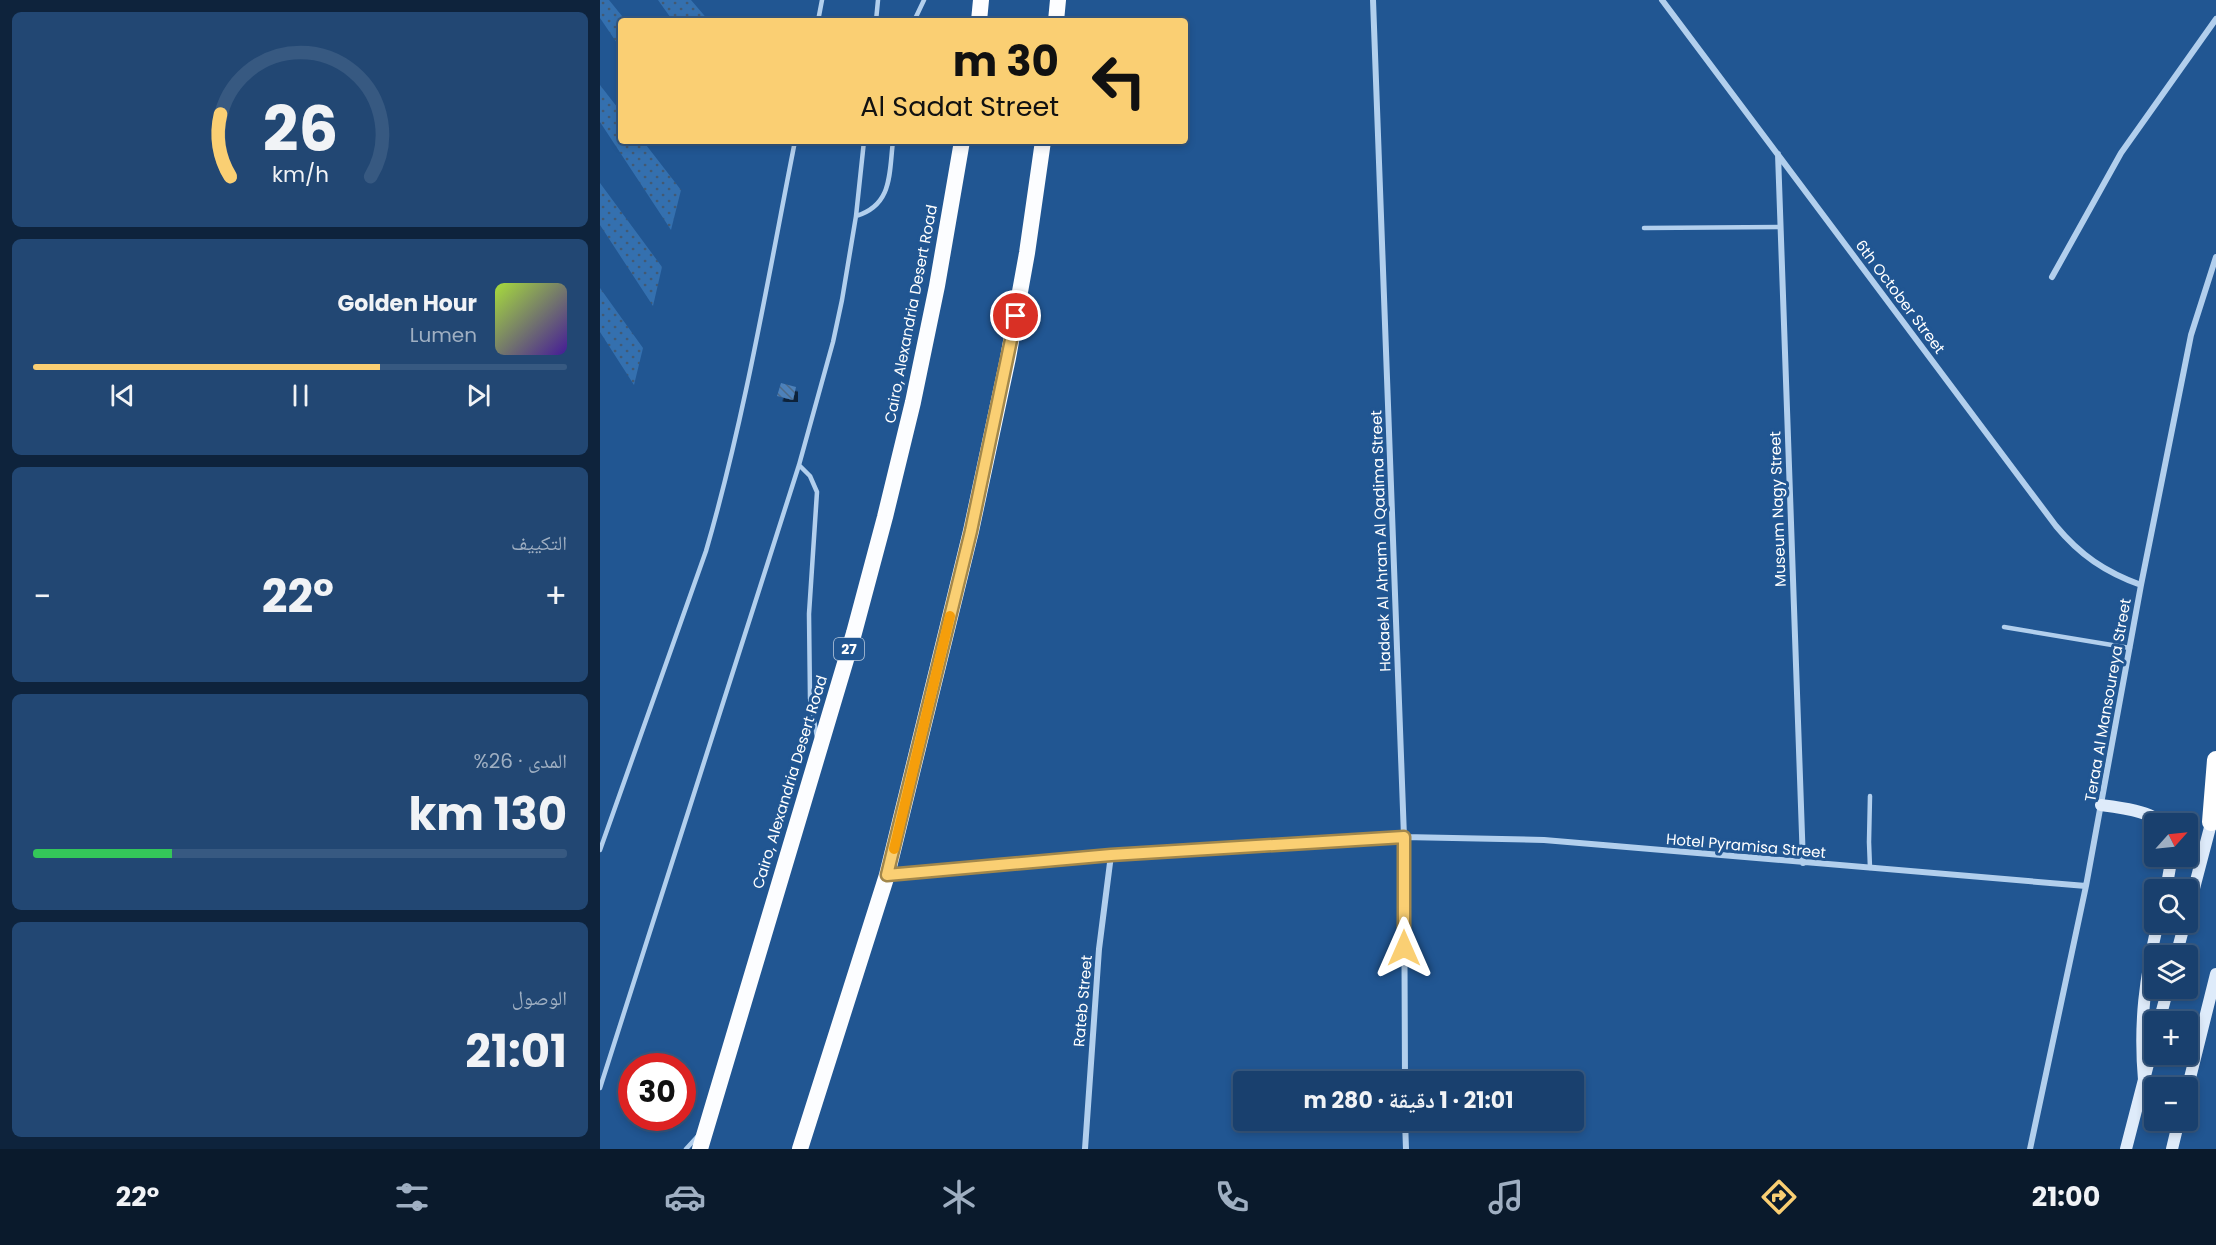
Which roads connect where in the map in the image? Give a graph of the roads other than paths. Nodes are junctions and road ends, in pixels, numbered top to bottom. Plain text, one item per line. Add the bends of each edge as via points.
1 (822, 0) edge
2 (878, 0) edge
3 (924, 0) edge
4 (981, 0) edge
5 (1058, 0) edge
6 (1373, 0) edge
7 (1662, 0) edge
8 (819, 18) edge
9 (876, 18) edge
10 (915, 18) edge
11 (979, 18) edge
12 (1056, 18) edge
13 (2216, 19) edge
14 (794, 144) edge
15 (864, 144) edge
16 (893, 144) edge
17 (961, 144) edge
18 (1043, 144) edge
19 (1778, 154) junction
20 (856, 216) junction
21 (1780, 227) junction
22 (1644, 228) dead end
23 (2216, 257) edge
24 (2052, 277) dead end
25 (799, 465) junction
26 (2141, 585) junction
27 (2004, 627) dead end
28 (2130, 648) junction
29 (819, 746) junction
30 (2216, 760) edge
31 (1870, 796) dead end
32 (2101, 805) junction
33 (2144, 814) edge
34 (2214, 814) edge
35 (1404, 837) junction
36 (600, 850) edge
37 (1111, 855) junction
38 (1803, 863) junction
39 (1870, 868) junction
40 (887, 875) junction
41 (2197, 879) edge
42 (2086, 886) junction
43 (2155, 933) edge
44 (2216, 974) edge
45 (1405, 1071) edge
46 (2190, 1077) edge
47 (2144, 1080) joint
48 (600, 1088) edge
49 (707, 1126) junction
50 (1406, 1131) edge
51 (2176, 1131) edge
52 (686, 1149) edge
53 (700, 1149) edge
54 (800, 1149) edge
55 (1085, 1149) edge
56 (1406, 1149) edge
57 (2030, 1149) edge
58 (2126, 1149) edge
59 (2172, 1149) edge

1 - 8 lane
2 - 9 lane
3 - 10 lane
4 - 11 highway
5 - 12 highway
6 - 35 street, Hadaek Al Ahram Al Qadima Street
7 - 19 street, 6th October Street
13 - 24 street via 2121,153
14 - 36 lane via 731,459 706,551
15 - 20 lane
16 - 20 lane via 885,195 878,205
17 - 29 highway, Cairo, Alexandria Desert Road / 27 via 910,413 854,633
18 - 40 highway via 1008,358 971,531
19 - 21 street, Museum Nagy Street
19 - 26 street, 6th October Street via 2062,534 2100,567
20 - 25 lane via 833,342
21 - 22 lane
21 - 38 street, Museum Nagy Street
23 - 26 street, Teraa Al Mansoureya Street via 2191,335
25 - 29 lane via 810,476 817,492 808,614 810,698
25 - 48 lane
26 - 28 street, Teraa Al Mansoureya Street
27 - 28 lane
28 - 32 street, Teraa Al Mansoureya Street
29 - 49 highway, Cairo, Alexandria Desert Road / 27
30 - 34 highway
31 - 39 lane
32 - 33 main road
32 - 42 street, Teraa Al Mansoureya Street
34 - 41 main road
35 - 37 street, Hotel Pyramisa Street
35 - 38 street, Hotel Pyramisa Street via 1544,840
35 - 45 street, Hadaek Al Ahram Al Qadima Street
37 - 40 street, Hotel Pyramisa Street
37 - 55 street, Rateb Street via 1099,950
38 - 39 street, Hotel Pyramisa Street
39 - 42 street, Hotel Pyramisa Street
40 - 54 highway
42 - 57 street, Teraa Al Mansoureya Street
43 - 47 main road via 2141,1018
44 - 46 main road
47 - 58 main road
49 - 52 lane
49 - 53 highway, Cairo, Alexandria Desert Road / 27
50 - 56 street
51 - 59 main road

